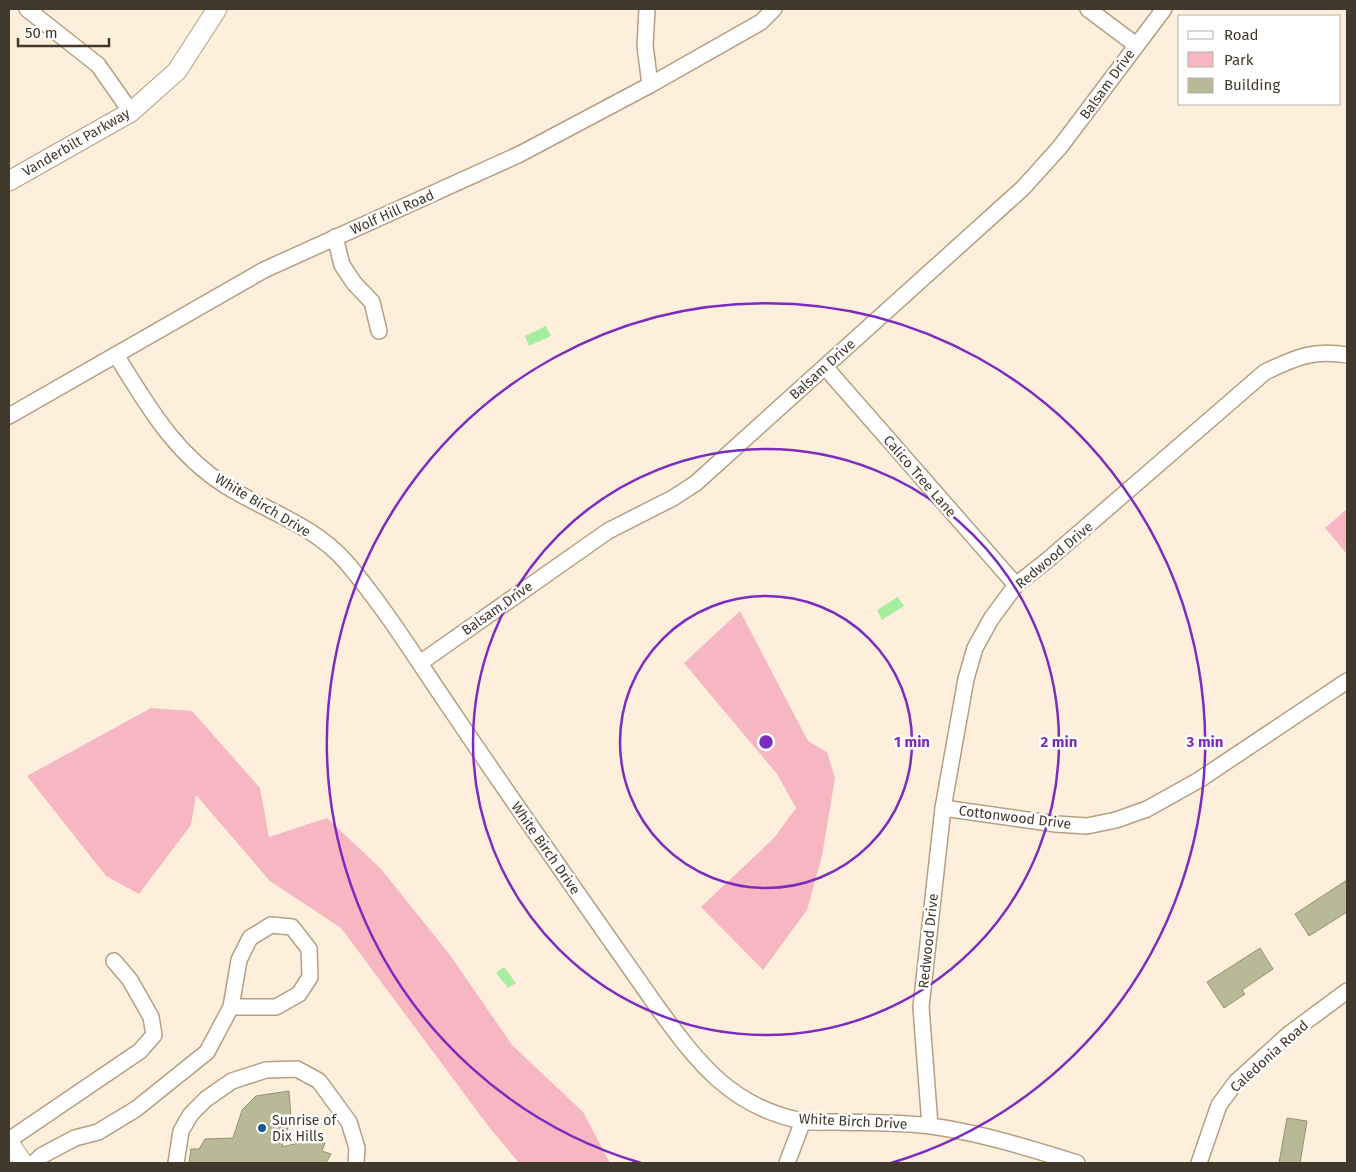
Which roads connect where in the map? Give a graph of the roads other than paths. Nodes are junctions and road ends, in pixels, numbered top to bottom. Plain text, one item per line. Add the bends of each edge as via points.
1 (27, 9) edge
2 (217, 9) edge
3 (647, 9) edge
4 (774, 9) edge
5 (1088, 9) edge
6 (1164, 9) edge
7 (1136, 45) junction
8 (650, 85) junction
9 (131, 112) junction
10 (9, 181) edge
11 (335, 237) junction
12 (379, 331) dead end
13 (116, 355) junction
14 (1347, 355) edge
15 (825, 367) junction
16 (9, 416) edge
17 (1016, 585) junction
18 (420, 663) junction
19 (1347, 681) edge
20 (943, 808) junction
21 (114, 961) dead end
22 (1347, 991) edge
23 (231, 1007) junction
24 (803, 1121) junction
25 (930, 1126) junction
26 (9, 1141) edge
27 (24, 1163) edge
28 (34, 1163) edge
29 (176, 1163) edge
30 (356, 1163) edge
31 (788, 1163) edge
32 (1077, 1163) edge
33 (1200, 1163) edge

1 - 9 street via 98,65
2 - 9 main road, Vanderbilt Parkway via 177,71
3 - 8 street via 645,46
4 - 8 street, Wolf Hill Road via 761,22
5 - 7 street
6 - 7 street, Balsam Drive
7 - 15 street, Balsam Drive via 1060,147 1023,188
8 - 11 street, Wolf Hill Road via 520,154
9 - 10 main road, Vanderbilt Parkway
11 - 12 street via 342,264 372,302
11 - 13 street, Wolf Hill Road via 264,270
13 - 16 street, Wolf Hill Road
13 - 18 street, White Birch Drive via 159,423 188,456 226,486 309,531 345,561
14 - 17 street, Redwood Drive via 1332,352 1301,356 1266,372
15 - 17 street, Calico Tree Lane
15 - 18 street, Balsam Drive via 696,483 608,531
17 - 20 street, Redwood Drive via 975,648 966,679
18 - 24 street, White Birch Drive via 686,1047 716,1079 740,1097
19 - 20 street, Cottonwood Drive via 1199,780 1148,809 1116,820 1087,826 1056,824
20 - 25 street, Redwood Drive via 921,1007
21 - 26 street via 130,980 151,1017 154,1035 140,1051
22 - 33 street, Caledonia Road via 1289,1034 1236,1082 1219,1105
23 - 23 street via 239,960 250,938 270,925 292,927 309,949 310,977 299,994 276,1007
23 - 28 street via 207,1052 136,1109 98,1132 74,1138
24 - 25 street, White Birch Drive
24 - 31 street
25 - 32 street, White Birch Drive via 998,1138
26 - 27 main road
29 - 30 street via 181,1131 190,1114 206,1099 232,1081 266,1070 297,1068 319,1081 349,1122 357,1148

